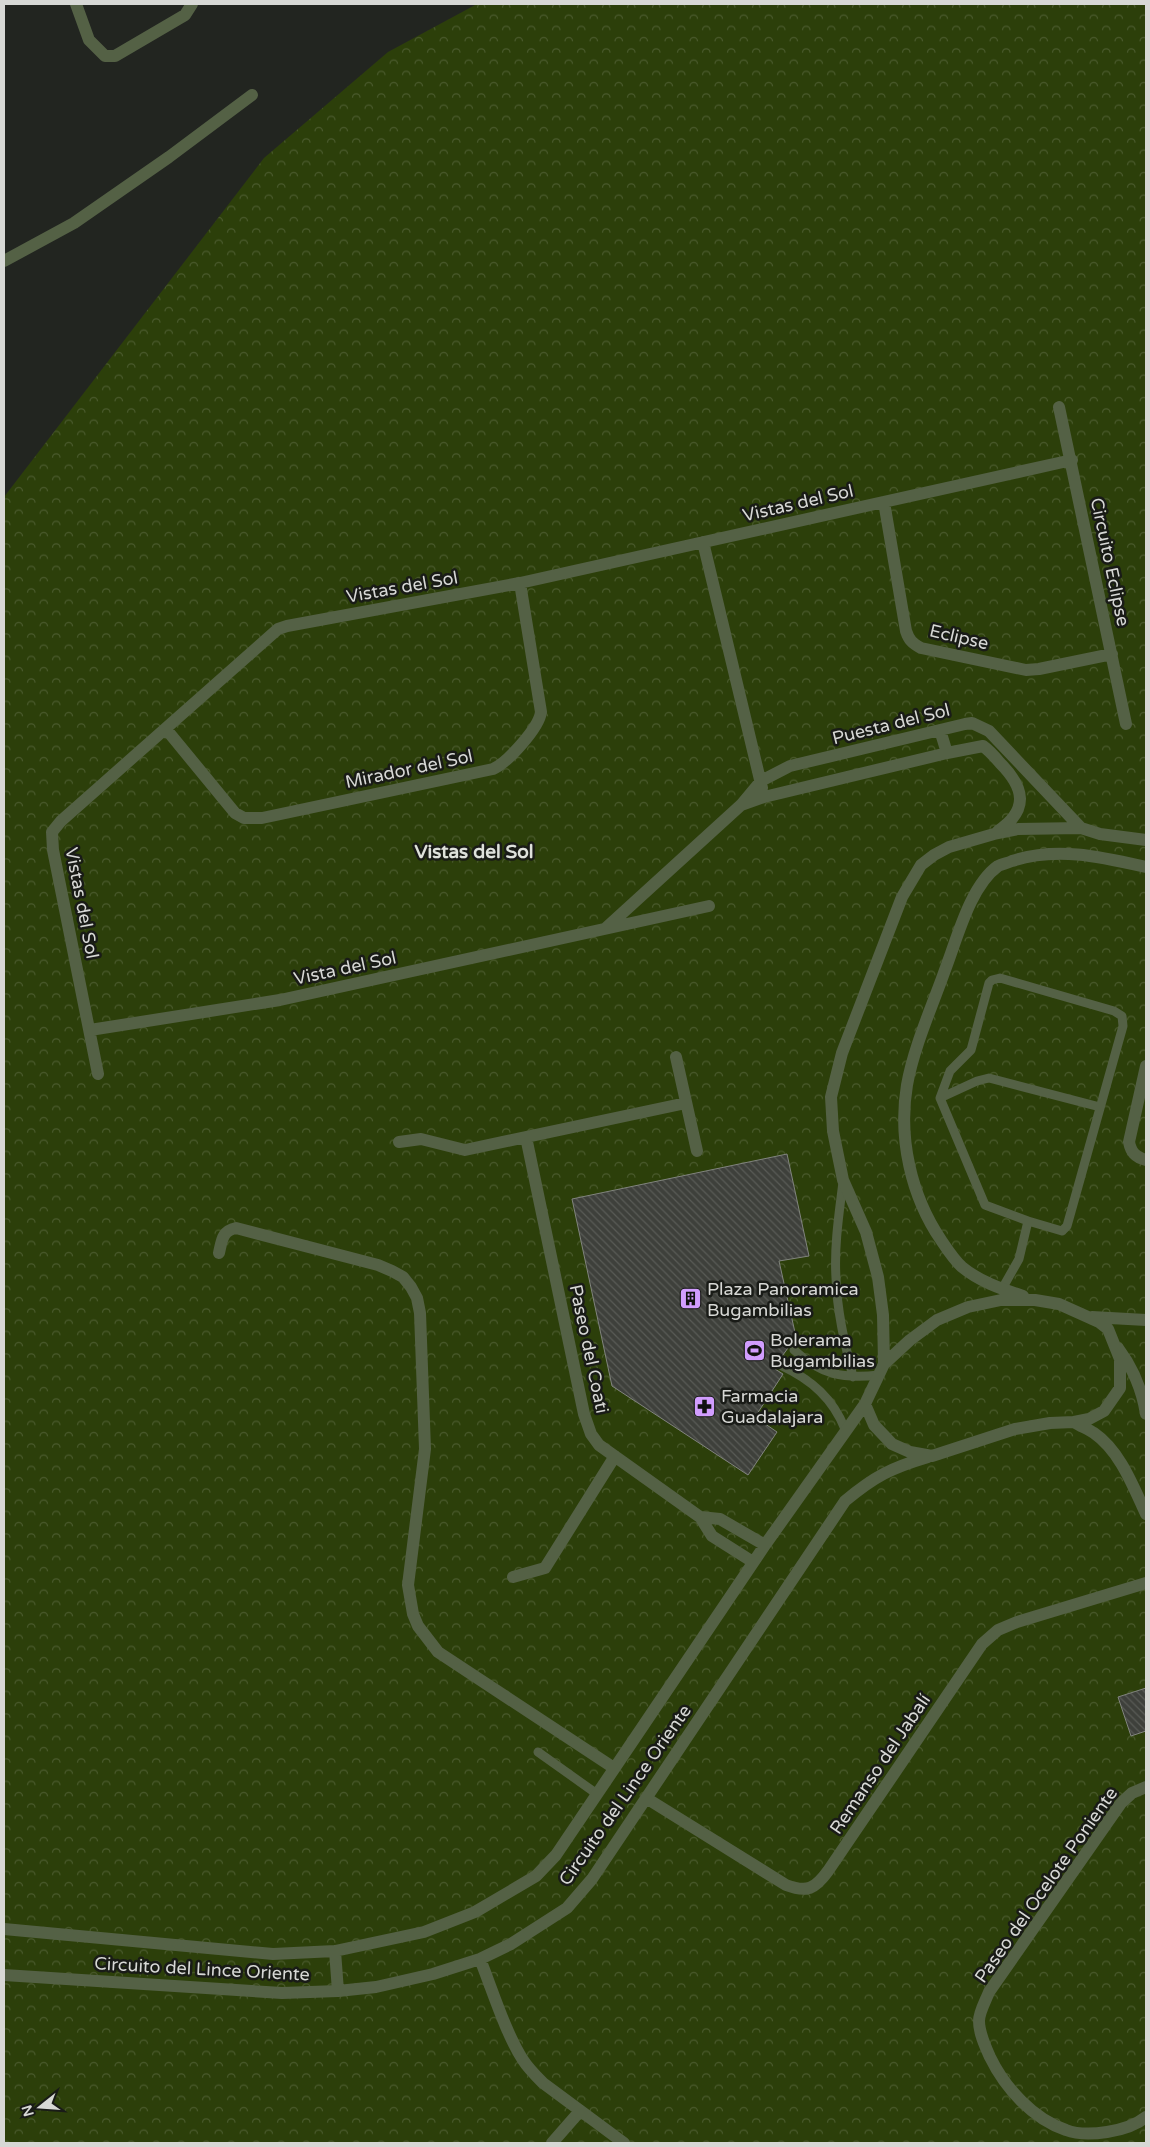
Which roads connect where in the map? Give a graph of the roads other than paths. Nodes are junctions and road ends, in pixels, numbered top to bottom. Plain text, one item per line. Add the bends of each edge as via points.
1 (76, 4) edge
2 (192, 4) edge
3 (252, 95) dead end
4 (4, 261) edge
5 (1059, 407) dead end
6 (1072, 460) junction
7 (884, 502) junction
8 (703, 542) junction
9 (520, 583) junction
10 (1112, 654) junction
11 (1126, 724) dead end
12 (166, 729) junction
13 (940, 730) junction
14 (988, 731) junction
15 (983, 746) junction
16 (947, 752) junction
17 (760, 781) junction
18 (764, 797) junction
19 (741, 805) junction
20 (1081, 828) junction
21 (994, 834) junction
22 (1146, 840) edge
23 (1146, 867) edge
24 (709, 906) dead end
25 (606, 928) junction
26 (90, 1030) junction
27 (676, 1057) dead end
28 (1146, 1066) edge
29 (98, 1074) dead end
30 (940, 1098) junction
31 (686, 1103) junction
32 (1100, 1107) junction
33 (526, 1137) junction
34 (400, 1142) dead end
35 (697, 1151) dead end
36 (1146, 1160) edge
37 (843, 1180) junction
38 (1028, 1221) junction
39 (218, 1253) dead end
40 (1002, 1289) junction
41 (1035, 1300) junction
42 (1090, 1317) junction
43 (1146, 1320) edge
44 (1115, 1344) junction
45 (794, 1350) dead end
46 (782, 1366) dead end
47 (882, 1370) junction
48 (853, 1377) junction
49 (865, 1404) junction
50 (1146, 1414) edge
51 (1074, 1422) junction
52 (845, 1429) junction
53 (615, 1456) junction
54 (932, 1456) junction
55 (1146, 1514) edge
56 (700, 1517) junction
57 (765, 1544) junction
58 (753, 1562) junction
59 (513, 1577) dead end
60 (1146, 1583) edge
61 (538, 1752) dead end
62 (614, 1768) junction
63 (1146, 1787) edge
64 (597, 1794) junction
65 (646, 1798) junction
66 (4, 1929) edge
67 (335, 1951) junction
68 (480, 1959) junction
69 (4, 1975) edge
70 (338, 1991) junction
71 (580, 2111) junction
72 (1146, 2117) edge
73 (552, 2143) edge
74 (624, 2143) edge

1 - 2 street via 89,40 105,56 115,56 185,15
3 - 4 street via 74,223
5 - 6 street, Circuito Eclipse
6 - 7 street, Vistas del Sol
6 - 10 street, Circuito Eclipse
7 - 8 street, Vistas del Sol
7 - 10 street, Eclipse via 906,631 915,645 1026,670
8 - 9 street, Vistas del Sol
8 - 17 street
9 - 12 street, Vistas del Sol via 282,627
9 - 12 street, Mirador del Sol via 541,712 537,725 505,761 493,769 262,818 244,818 228,806
10 - 11 street, Circuito Eclipse
12 - 26 street, Vistas del Sol via 52,832
13 - 14 street, Puesta del Sol via 972,724
13 - 16 street
13 - 17 street, Puesta del Sol via 790,766
14 - 15 street
14 - 20 street
15 - 16 street
15 - 21 street via 1013,776 1021,800 1014,817
16 - 18 street
17 - 18 street
17 - 19 street, Vista del Sol
18 - 19 street, Vista del Sol
19 - 25 street, Vista del Sol
20 - 21 street
20 - 22 street
21 - 37 street via 949,847 934,855 922,865 902,897 842,1053 830,1097
23 - 40 street via 1059,852 998,866 981,884 965,916 920,1038 907,1084 903,1124 907,1159 918,1195 930,1223 960,1266
24 - 25 street, Vista del Sol
25 - 26 street, Vista del Sol via 280,1000
26 - 29 street, Vistas del Sol
27 - 31 street
28 - 36 street via 1129,1142 1131,1152
30 - 32 lane via 989,1078
30 - 32 lane via 950,1071 971,1050 989,983 1000,978 1122,1016 1123,1026
30 - 38 lane via 983,1202
31 - 33 street
31 - 35 street
32 - 38 lane via 1067,1226 1058,1231
33 - 34 street via 464,1150 421,1139
33 - 53 street, Paseo del Coati via 584,1414 599,1445
37 - 47 street via 866,1232 878,1277 883,1315
37 - 48 lane via 837,1228 836,1278 841,1328
38 - 40 lane via 1019,1259
39 - 62 street via 223,1234 236,1228 378,1265 403,1278 411,1287 420,1313 425,1449 408,1585 418,1626 438,1652
40 - 41 street
41 - 42 street via 1059,1304
41 - 47 street via 1001,1300 960,1310 937,1320 910,1340
42 - 43 street
42 - 44 street via 1108,1329
44 - 50 street via 1131,1365 1143,1395
44 - 51 street, Circuito del Lince Oriente via 1120,1359 1120,1388 1104,1411
45 - 48 lane via 818,1369
46 - 52 lane via 819,1389 834,1406
47 - 48 lane
47 - 49 street, Circuito del Lince Oriente
49 - 52 street, Circuito del Lince Oriente
49 - 54 street via 874,1425 892,1444
51 - 54 street, Circuito del Lince Oriente via 1015,1429
51 - 55 street via 1095,1433 1111,1449
52 - 57 street, Circuito del Lince Oriente
53 - 56 street, Paseo del Coati
53 - 59 street via 545,1568
54 - 65 street, Circuito del Lince Oriente via 895,1467 868,1481 845,1501
56 - 57 street, Paseo del Coati via 720,1519
56 - 58 street, Paseo del Coati via 712,1536
57 - 58 street, Circuito del Lince Oriente
58 - 62 street, Circuito del Lince Oriente
60 - 65 street, Remanso del Jabalí via 1016,1622 989,1636 821,1882 809,1889 798,1890 786,1885
61 - 64 lane
62 - 64 street, Circuito del Lince Oriente
63 - 72 street, Paseo del Ocelote Poniente via 1121,1803 989,1992 978,2020 983,2043 1007,2086 1046,2120 1084,2134 1115,2131
64 - 67 street, Circuito del Lince Oriente via 556,1855 536,1876 508,1894 475,1912 424,1932
65 - 68 street, Circuito del Lince Oriente via 592,1879 567,1908
66 - 67 street, Circuito del Lince Oriente via 273,1954
67 - 70 street
68 - 70 street, Circuito del Lince Oriente via 376,1987
68 - 71 street via 522,2059 543,2084
69 - 70 street, Circuito del Lince Oriente via 282,1993
71 - 73 street
71 - 74 street

